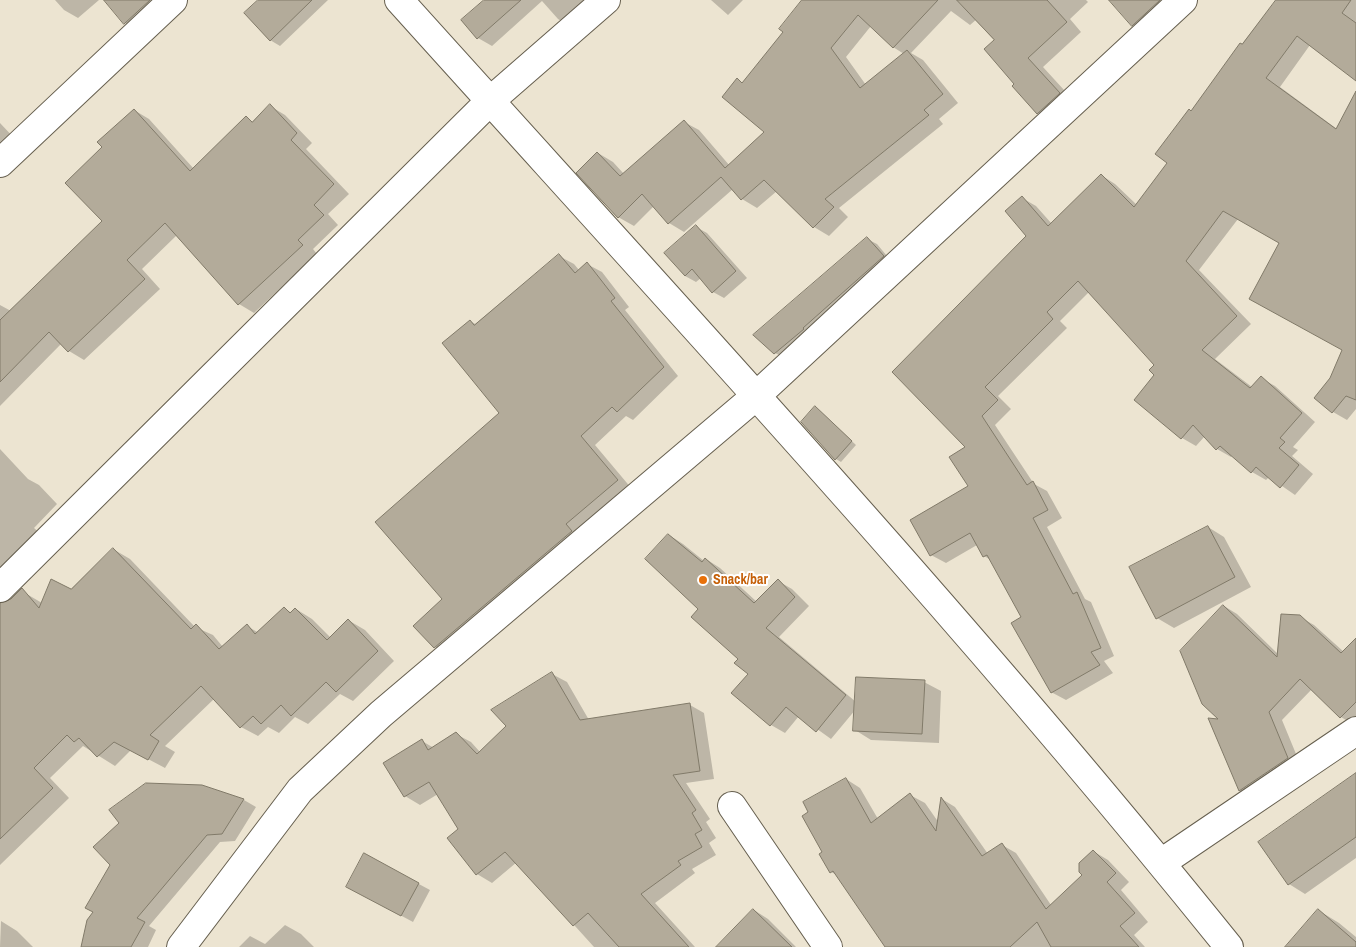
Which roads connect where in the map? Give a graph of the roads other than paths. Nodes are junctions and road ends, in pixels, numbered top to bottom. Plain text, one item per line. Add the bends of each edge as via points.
1 (173, 0) edge
2 (399, 0) edge
3 (606, 0) edge
4 (1183, 0) edge
5 (490, 100) junction
6 (0, 163) edge
7 (756, 396) junction
8 (0, 588) edge
9 (1356, 731) edge
10 (732, 806) dead end
11 (1161, 863) junction
12 (181, 947) edge
13 (828, 947) edge
14 (1230, 947) edge

1 - 6 street
2 - 5 street
3 - 5 street
4 - 7 street
5 - 7 street
5 - 8 street
7 - 11 street via 1103,792
7 - 12 street via 381,714 300,790
9 - 11 street
10 - 13 street
11 - 14 street

